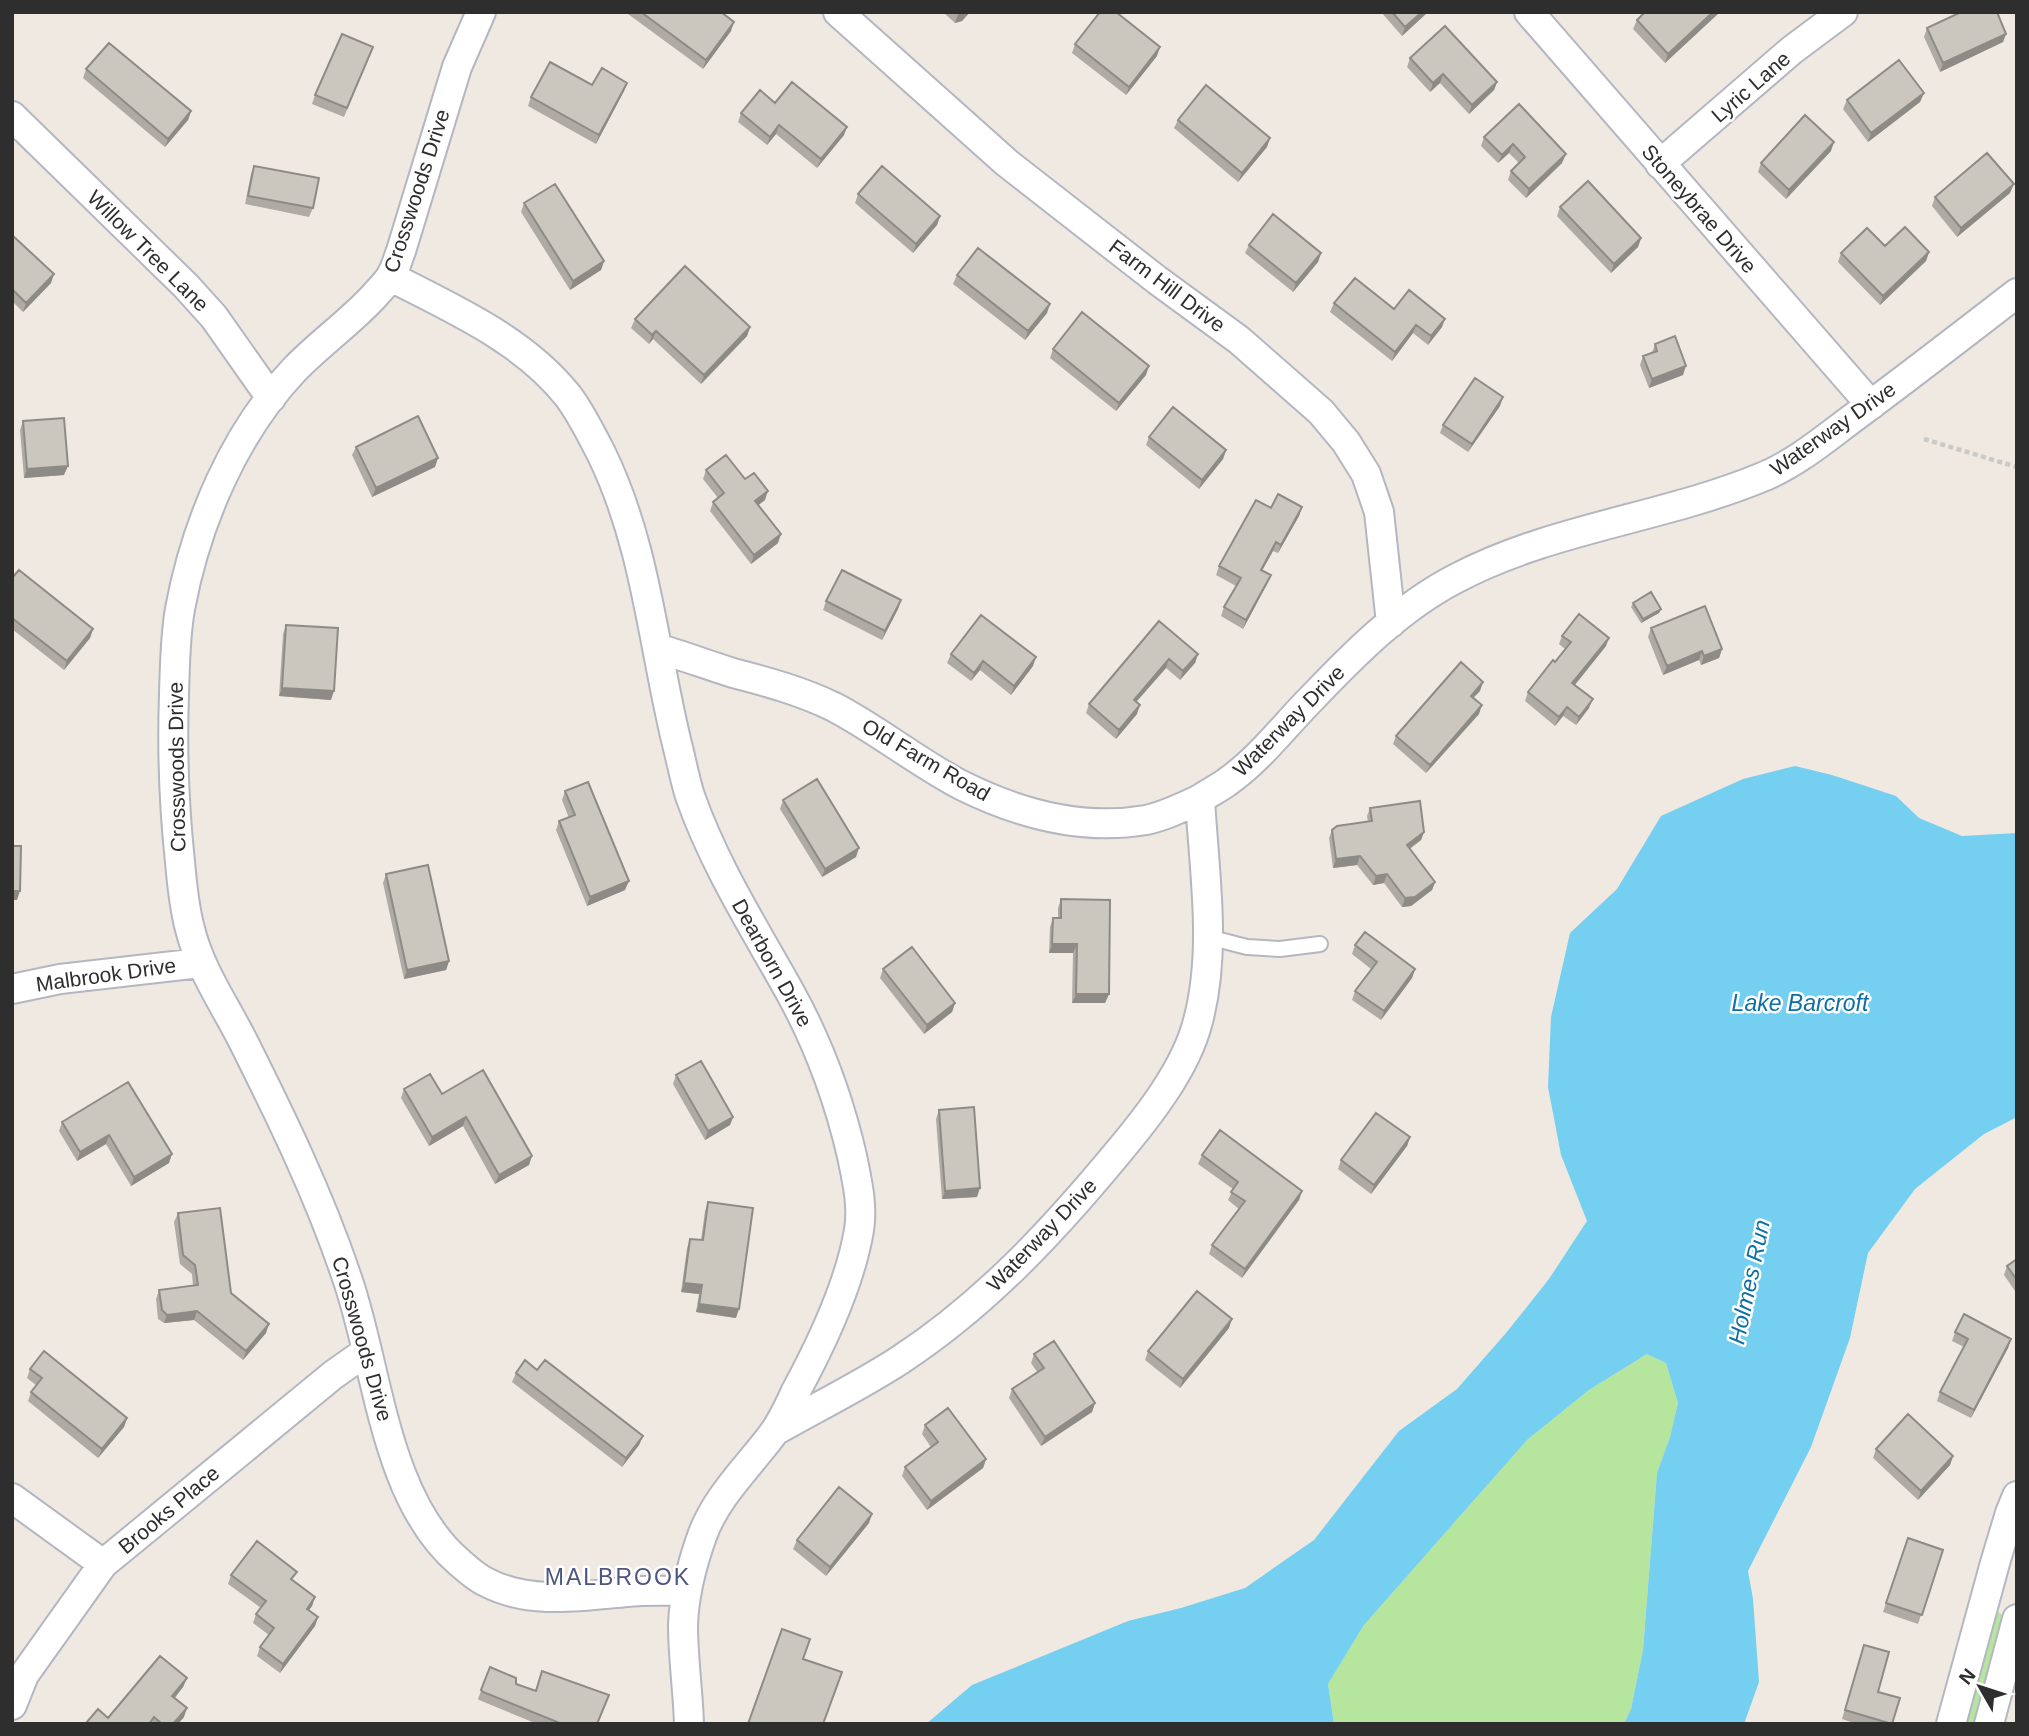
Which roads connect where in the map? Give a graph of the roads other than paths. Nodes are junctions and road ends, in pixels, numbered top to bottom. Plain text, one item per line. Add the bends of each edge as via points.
1 (481, 12) edge
2 (838, 12) edge
3 (1529, 12) edge
4 (1843, 12) edge
5 (12, 116) edge
6 (1660, 164) junction
7 (391, 277) junction
8 (2017, 293) edge
9 (271, 398) junction
10 (1871, 405) junction
11 (1391, 623) junction
12 (657, 648) junction
13 (1200, 799) junction
14 (1208, 937) junction
15 (1320, 944) dead end
16 (200, 963) junction
17 (12, 989) edge
18 (367, 1351) junction
19 (775, 1431) junction
20 (2017, 1496) edge
21 (12, 1498) edge
22 (103, 1564) junction
23 (2006, 1566) edge
24 (687, 1591) junction
25 (2017, 1619) edge
26 (12, 1705) edge
27 (689, 1724) edge
28 (1951, 1724) edge
29 (1989, 1724) edge

1 - 7 street, Crosswoods Drive via 457,67
2 - 11 street, Farm Hill Drive via 1007,163 1240,340 1321,412 1366,474 1379,512
3 - 6 street, Stoneybrae Drive
4 - 6 street, Lyric Lane
5 - 9 street, Willow Tree Lane via 214,317
6 - 10 street, Stoneybrae Drive
7 - 9 street, Crosswoods Drive
7 - 12 street, Dearborn Drive via 490,331 547,373 568,397 586,423 624,507
8 - 10 street, Waterway Drive
9 - 16 street, Crosswoods Drive via 236,450 206,516 187,579 176,640 174,807 183,899
10 - 11 street, Waterway Drive via 1782,468 1713,496 1512,553 1455,579
11 - 13 street, Waterway Drive via 1255,758
12 - 13 street, Old Farm Road via 789,687 834,708 960,784 1041,815 1116,823 1152,818
12 - 19 street, Dearborn Drive via 690,794 735,898 812,1035 838,1103 860,1195 855,1248 835,1307
13 - 14 street, Waterway Drive
14 - 15 lane via 1247,947
14 - 19 street, Waterway Drive via 1205,987 1189,1048 1135,1132 1068,1213 1002,1280 949,1324 899,1360
16 - 17 street, Malbrook Drive
16 - 18 street, Crosswoods Drive via 238,1031 318,1202 346,1273
18 - 22 street, Brooks Place
18 - 24 street, Crosswoods Drive via 398,1465 417,1507 432,1534 486,1583 547,1597
19 - 24 street, Dearborn Drive via 723,1498 704,1531
20 - 23 street via 2010,1513
21 - 22 street
22 - 26 street, Brooks Place via 24,1675
23 - 28 street
24 - 27 street, Dearborn Drive via 683,1623
25 - 29 street

